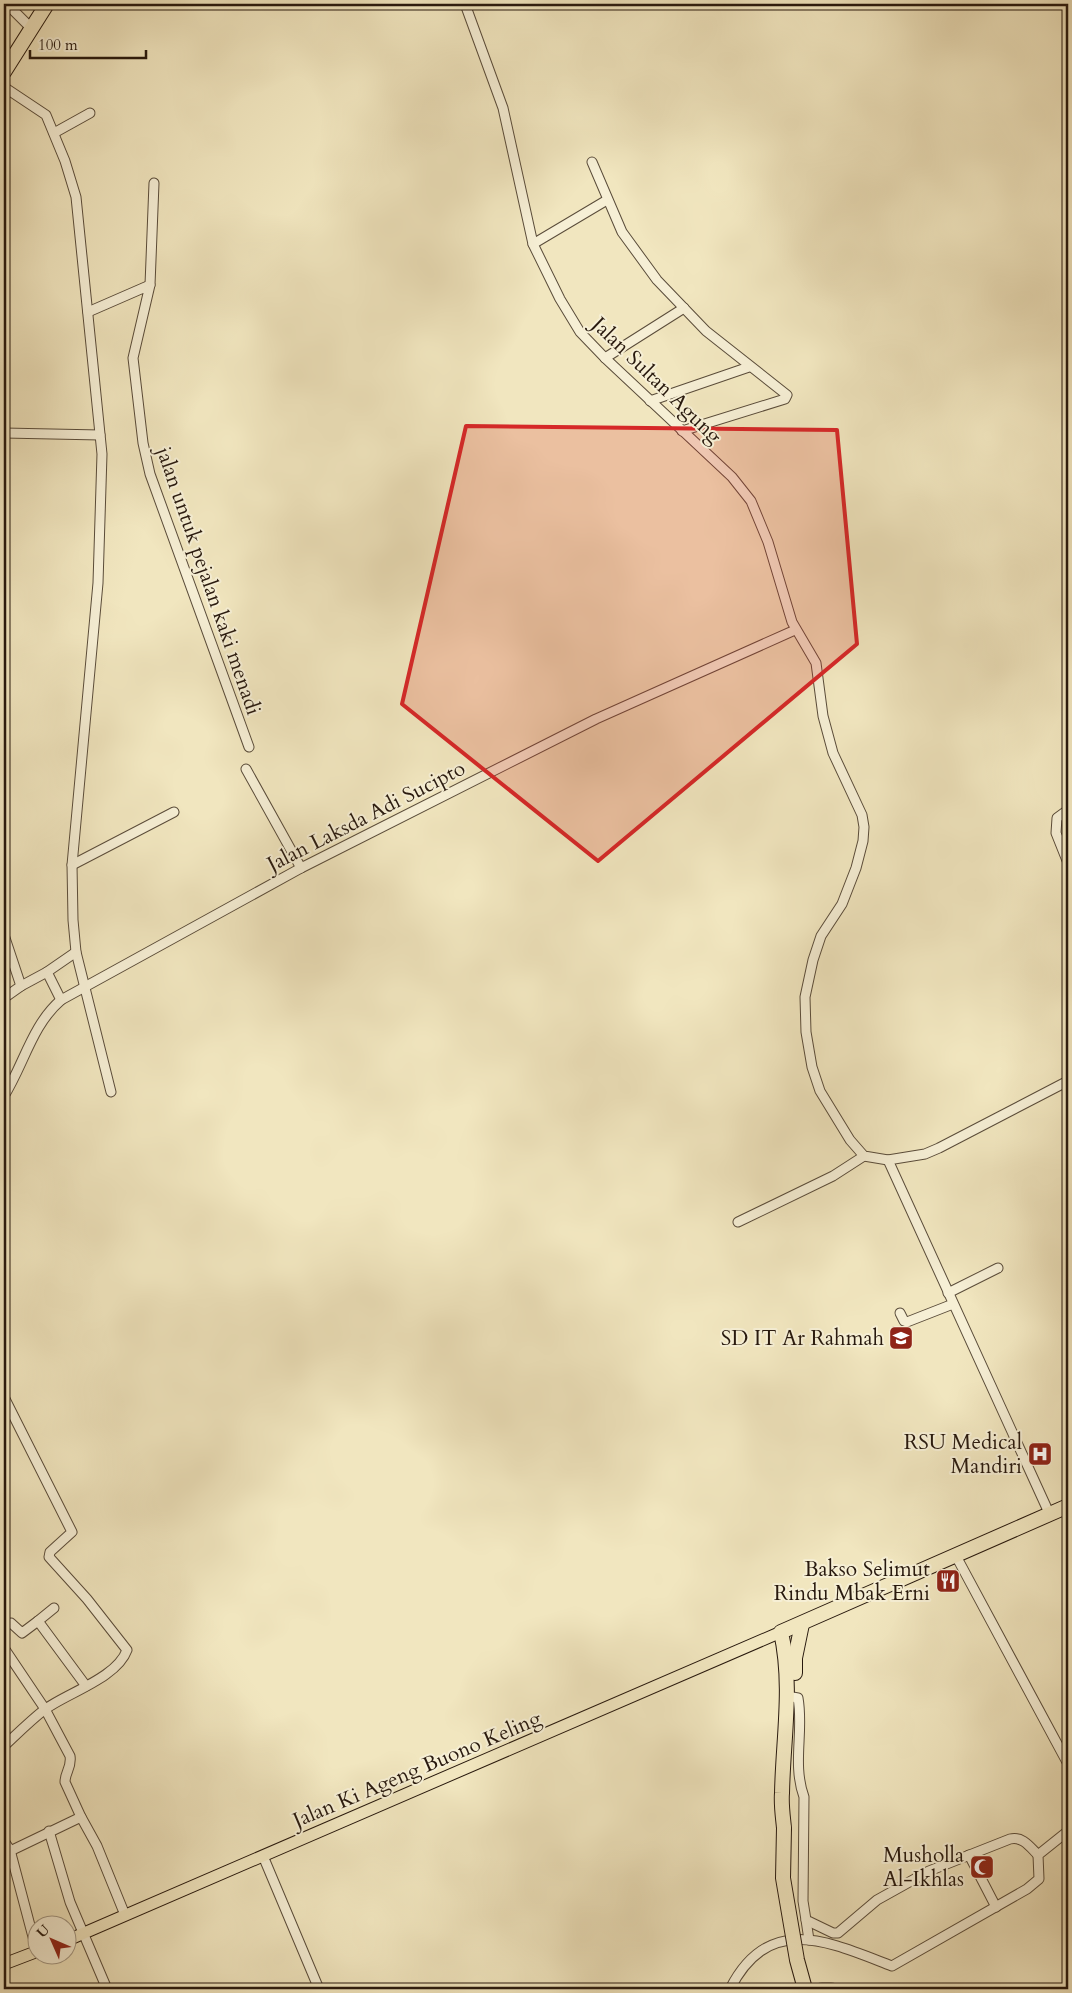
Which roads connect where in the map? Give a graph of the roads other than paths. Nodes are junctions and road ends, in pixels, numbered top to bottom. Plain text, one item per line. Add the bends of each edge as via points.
1 (7, 4) edge
2 (47, 4) edge
3 (465, 4) edge
4 (32, 29) junction
5 (4, 72) edge
6 (4, 87) edge
7 (90, 113) dead end
8 (54, 134) junction
9 (592, 162) dead end
10 (154, 183) dead end
11 (607, 200) junction
12 (533, 244) junction
13 (150, 285) junction
14 (684, 308) junction
15 (88, 312) junction
16 (605, 358) junction
17 (749, 367) junction
18 (650, 401) junction
19 (682, 431) junction
20 (4, 433) edge
21 (100, 435) junction
22 (795, 630) junction
23 (249, 747) dead end
24 (246, 769) dead end
25 (1068, 810) edge
26 (174, 812) dead end
27 (1068, 863) edge
28 (72, 865) junction
29 (301, 868) junction
30 (4, 935) edge
31 (76, 952) junction
32 (48, 972) junction
33 (21, 986) junction
34 (84, 987) junction
35 (4, 998) edge
36 (61, 1000) junction
37 (1068, 1081) edge
38 (111, 1092) dead end
39 (4, 1096) edge
40 (864, 1156) junction
41 (888, 1160) junction
42 (738, 1222) dead end
43 (998, 1268) dead end
44 (948, 1293) junction
45 (953, 1304) junction
46 (900, 1313) dead end
47 (4, 1397) edge
48 (1068, 1506) edge
49 (1050, 1514) junction
50 (956, 1556) junction
51 (54, 1608) dead end
52 (38, 1621) junction
53 (11, 1623) dead end
54 (802, 1624) junction
55 (781, 1632) junction
56 (4, 1648) edge
57 (86, 1686) junction
58 (791, 1696) junction
59 (45, 1709) junction
60 (4, 1746) edge
61 (1068, 1764) edge
62 (81, 1817) junction
63 (49, 1831) junction
64 (1068, 1831) edge
65 (4, 1842) edge
66 (7, 1852) edge
67 (969, 1855) junction
68 (263, 1856) junction
69 (1038, 1856) junction
70 (996, 1906) junction
71 (125, 1915) junction
72 (806, 1920) junction
73 (28, 1921) edge
74 (84, 1934) junction
75 (78, 1936) edge
76 (809, 1940) junction
77 (28, 1955) edge
78 (4, 1964) edge
79 (108, 1989) edge
80 (319, 1989) edge
81 (730, 1989) edge
82 (806, 1989) edge

1 - 4 street
2 - 4 highway
3 - 12 street, Jalan Sultan Agung via 503,108
4 - 5 highway
6 - 8 street via 46,115
7 - 8 street
8 - 15 street via 76,198
9 - 11 street
10 - 13 street, jalan untuk pejalan kaki menadi
11 - 12 street
11 - 14 street via 622,232 657,280
12 - 16 street, Jalan Sultan Agung via 580,332
13 - 15 street
13 - 23 street, jalan untuk pejalan kaki menadi via 132,358 143,443 150,474
14 - 16 street
14 - 17 street
15 - 21 street
16 - 18 street, Jalan Sultan Agung
17 - 18 street
17 - 19 street via 785,393 786,398
18 - 19 street, Jalan Sultan Agung
19 - 22 street, Jalan Sultan Agung via 732,477 750,501 768,542
20 - 21 street
21 - 28 street via 98,583
22 - 29 street, Jalan Laksda Adi Sucipto via 596,719
22 - 40 street, Jalan Sultan Agung via 816,663 823,716 833,753 862,815 864,827 856,868 842,904 821,936 812,960 805,997 806,1032 820,1092
24 - 29 street
25 - 27 street via 1056,818 1056,826
26 - 28 street
28 - 31 street
29 - 34 street, Jalan Laksda Adi Sucipto
30 - 33 street
31 - 32 street
31 - 34 street
32 - 33 street
32 - 36 street
33 - 35 street
34 - 36 street, Jalan Laksda Adi Sucipto
34 - 38 street
36 - 39 street, Jalan Laksda Adi Sucipto via 43,1018
37 - 41 street via 940,1148
40 - 41 street
40 - 42 street via 832,1176
41 - 44 street
43 - 44 street
44 - 45 street
45 - 46 street via 907,1322
45 - 49 street
47 - 57 street via 72,1532 50,1552 49,1557 127,1650 114,1667
48 - 49 highway
49 - 50 highway
50 - 54 highway
50 - 61 street
51 - 52 street
52 - 53 street via 22,1633
52 - 57 street
54 - 55 highway
54 - 58 highway
55 - 58 highway
55 - 68 main road, Jalan Ki Ageng Buono Keling
56 - 59 street
57 - 59 street
58 - 72 street via 798,1698 800,1711 797,1758 799,1786 804,1797 803,1901
58 - 82 highway, bridge via 782,1878 797,1960
59 - 60 street
59 - 62 street via 70,1756 72,1764 65,1782
62 - 63 street
62 - 71 street via 97,1846
63 - 66 street
63 - 74 street via 70,1902
64 - 69 street
65 - 66 street
66 - 73 street
67 - 69 street via 1014,1838 1025,1842
67 - 70 street
67 - 72 street via 929,1871 882,1897 838,1933
68 - 71 main road, Jalan Ki Ageng Buono Keling
68 - 80 street
69 - 70 street via 1039,1879
70 - 76 street via 892,1966 841,1947
71 - 74 main road, Jalan Ki Ageng Buono Keling
72 - 76 street
74 - 75 main road, Jalan Ki Ageng Buono Keling
74 - 79 street
76 - 81 street via 784,1941 759,1952 740,1970
77 - 78 main road

